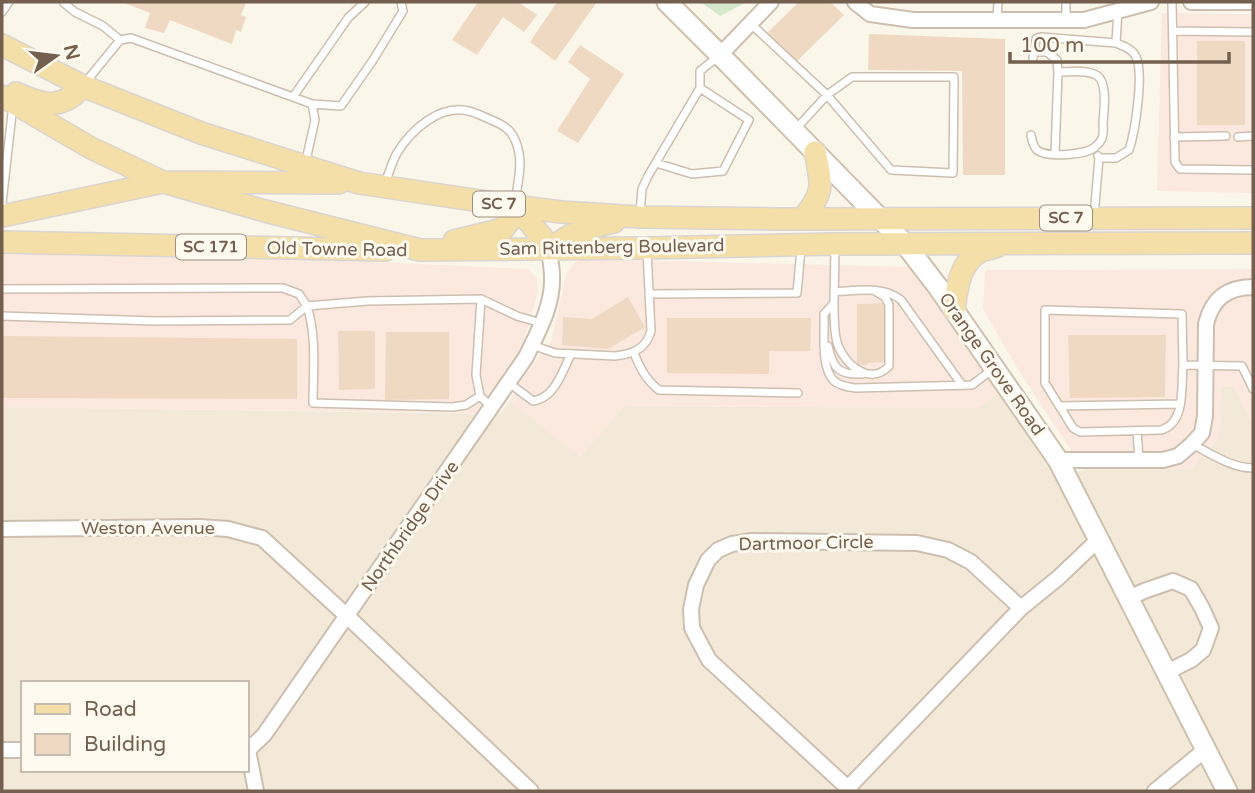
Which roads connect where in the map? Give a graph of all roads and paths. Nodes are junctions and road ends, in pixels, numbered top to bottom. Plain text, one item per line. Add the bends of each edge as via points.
1 (9, 2) edge
2 (65, 2) edge
3 (365, 2) edge
4 (401, 2) edge
5 (667, 2) edge
6 (771, 2) edge
7 (855, 2) edge
8 (998, 2) edge
9 (1066, 2) edge
10 (1147, 2) edge
11 (1172, 2) edge
12 (1191, 2) edge
13 (1224, 2) edge
14 (1253, 2) edge
15 (1118, 10) junction
16 (2, 12) edge
17 (997, 20) junction
18 (1066, 20) junction
19 (750, 23) junction
20 (1173, 31) junction
21 (1253, 32) edge
22 (120, 40) junction
23 (1116, 43) junction
24 (2, 45) edge
25 (720, 55) junction
26 (1058, 72) junction
27 (83, 86) junction
28 (700, 88) junction
29 (827, 95) junction
30 (6, 96) edge
31 (293, 97) junction
32 (312, 104) junction
33 (795, 131) junction
34 (1031, 135) dead end
35 (1174, 136) junction
36 (1226, 136) dead end
37 (1253, 136) edge
38 (1238, 137) dead end
39 (1093, 149) junction
40 (815, 152) junction
41 (1055, 154) junction
42 (1099, 158) junction
43 (656, 163) junction
44 (304, 166) junction
45 (1253, 170) edge
46 (163, 182) junction
47 (359, 183) junction
48 (384, 187) junction
49 (2, 203) edge
50 (515, 206) junction
51 (2, 216) edge
52 (640, 217) junction
53 (879, 218) junction
54 (1094, 218) junction
55 (1253, 218) edge
56 (802, 219) junction
57 (2, 242) edge
58 (1007, 243) junction
59 (1253, 243) edge
60 (801, 244) junction
61 (835, 244) junction
62 (905, 244) junction
63 (647, 248) junction
64 (549, 249) junction
65 (420, 250) junction
66 (1253, 287) edge
67 (2, 289) edge
68 (875, 291) junction
69 (834, 292) junction
70 (649, 294) junction
71 (481, 299) junction
72 (834, 303) junction
73 (307, 306) junction
74 (827, 310) junction
75 (954, 310) junction
76 (2, 316) edge
77 (542, 323) junction
78 (532, 345) junction
79 (634, 353) junction
80 (571, 354) junction
81 (1183, 365) junction
82 (1206, 365) junction
83 (994, 368) junction
84 (873, 374) junction
85 (509, 383) junction
86 (962, 385) junction
87 (1253, 389) edge
88 (798, 393) dead end
89 (480, 396) junction
90 (1180, 404) junction
91 (1059, 405) junction
92 (492, 408) junction
93 (1138, 431) junction
94 (1192, 444) junction
95 (1058, 460) junction
96 (1139, 460) junction
97 (1253, 468) edge
98 (2, 529) edge
99 (1099, 539) junction
100 (1129, 598) junction
101 (1021, 608) junction
102 (347, 616) junction
103 (1167, 672) junction
104 (248, 749) edge
105 (1206, 749) junction
106 (2, 750) edge
107 (21, 750) edge
108 (248, 755) edge
109 (522, 788) edge
110 (848, 790) edge
111 (256, 791) edge
112 (1155, 791) edge
113 (1227, 791) edge

1 - 16 lane
2 - 22 lane
3 - 31 lane via 348,18
4 - 32 lane via 403,11 341,106
5 - 25 street, Orange Grove Road
6 - 19 street
7 - 17 street via 870,14 914,20
8 - 17 lane
9 - 18 lane
10 - 15 street
11 - 20 lane
12 - 13 street
13 - 14 street
15 - 18 street
15 - 23 lane
17 - 18 street
19 - 25 street
19 - 29 lane
20 - 21 lane
20 - 35 lane
22 - 27 lane
22 - 31 lane via 131,38
23 - 26 lane via 1036,39 1033,55 1051,54
23 - 42 lane via 1136,55 1140,74 1134,135 1122,156
24 - 27 main road, Sam Rittenberg Boulevard / SC 7
25 - 28 lane via 700,71
25 - 33 street, Orange Grove Road
26 - 39 lane via 1084,72 1100,78 1102,138
26 - 41 lane
27 - 30 main road via 65,101 52,103
27 - 44 main road, Sam Rittenberg Boulevard / SC 7 via 201,133
28 - 43 lane
28 - 43 lane via 749,120 723,172 692,174
29 - 29 lane via 891,170 953,173 954,77 852,77
29 - 33 lane
30 - 46 main road, Sam Rittenberg Boulevard / SC 7 via 91,148
30 - 49 lane
31 - 32 lane
32 - 44 lane via 315,120
33 - 40 street, Orange Grove Road
34 - 41 lane via 1041,153
35 - 36 lane
35 - 45 lane via 1175,162 1180,169
37 - 38 lane
39 - 41 lane via 1084,154
39 - 42 lane
40 - 53 street, Orange Grove Road
40 - 56 main road via 821,183 818,198
42 - 54 lane
43 - 52 lane via 642,189
44 - 47 main road, Sam Rittenberg Boulevard / SC 7
46 - 47 main road
46 - 51 main road
46 - 65 main road, Sam Rittenberg Boulevard / SC 7
47 - 48 main road, Sam Rittenberg Boulevard / SC 7
48 - 50 main road, Sam Rittenberg Boulevard / SC 7
48 - 50 lane via 397,153 424,123 445,112 468,111 504,125 512,135 520,160
50 - 52 main road, Sam Rittenberg Boulevard / SC 7
50 - 64 main road
50 - 65 main road via 503,229
52 - 56 main road, Sam Rittenberg Boulevard / SC 7
52 - 64 main road via 581,230
53 - 54 main road, Sam Rittenberg Boulevard / SC 7
53 - 56 main road, Sam Rittenberg Boulevard / SC 7
53 - 62 street, Orange Grove Road
54 - 55 main road, Sam Rittenberg Boulevard / SC 7
57 - 65 main road, Old Towne Road / SC 171
58 - 59 main road, Sam Rittenberg Boulevard / SC 7
58 - 62 main road, Sam Rittenberg Boulevard / SC 7
58 - 75 main road via 980,252 967,263
60 - 61 main road, Sam Rittenberg Boulevard / SC 7
60 - 63 main road, Sam Rittenberg Boulevard / SC 7
60 - 70 lane via 797,293
61 - 62 main road, Sam Rittenberg Boulevard / SC 7
61 - 69 lane
62 - 75 street, Orange Grove Road
63 - 64 main road, Sam Rittenberg Boulevard / SC 7
63 - 70 lane
64 - 65 main road, Sam Rittenberg Boulevard / SC 7
64 - 77 street, Northbridge Drive via 551,298
66 - 82 street via 1231,290 1217,299 1209,312
67 - 73 lane via 283,289 299,294
68 - 69 lane
68 - 84 lane via 885,296 889,305 889,366 883,373
68 - 86 lane via 901,300
69 - 72 lane
70 - 79 lane via 649,339
71 - 73 lane
71 - 77 lane
71 - 89 lane via 476,375
72 - 74 lane
72 - 84 lane via 839,349 858,372
73 - 76 lane via 290,320
73 - 89 lane via 312,320 313,403 452,407
74 - 84 lane via 831,359 840,372
74 - 86 lane via 825,365 842,386
75 - 83 street, Orange Grove Road
77 - 78 street, Northbridge Drive
78 - 80 lane
78 - 85 street, Northbridge Drive
79 - 80 lane
79 - 88 lane via 649,383 659,390
80 - 85 lane via 554,388 541,400 533,401
81 - 82 lane
81 - 90 lane
81 - 91 lane via 1182,314 1045,310 1045,383
82 - 87 lane via 1242,366
82 - 94 street via 1202,433
83 - 86 lane via 972,385
83 - 95 street, Orange Grove Road
85 - 92 street, Northbridge Drive
89 - 92 lane
90 - 91 lane
90 - 93 lane via 1177,420 1169,428
91 - 93 lane via 1080,432
92 - 102 street, Northbridge Drive
93 - 96 lane
94 - 96 street via 1178,456
94 - 97 lane
95 - 96 street
95 - 99 street, Orange Grove Road
98 - 102 street, Weston Avenue via 228,529 262,538
99 - 100 street, Orange Grove Road
99 - 101 street
100 - 103 street, Orange Grove Road
100 - 103 street via 1173,581 1191,589 1202,608 1211,628 1203,650
101 - 110 street
101 - 110 street, Dartmoor Circle via 971,562 948,550 917,543 752,541 718,550 708,560 691,609 692,628 709,660
102 - 104 street, Northbridge Drive via 264,735
102 - 109 street, Weston Avenue
103 - 105 street, Orange Grove Road
105 - 112 street
105 - 113 street, Orange Grove Road
106 - 107 street
108 - 111 street, Northbridge Drive

